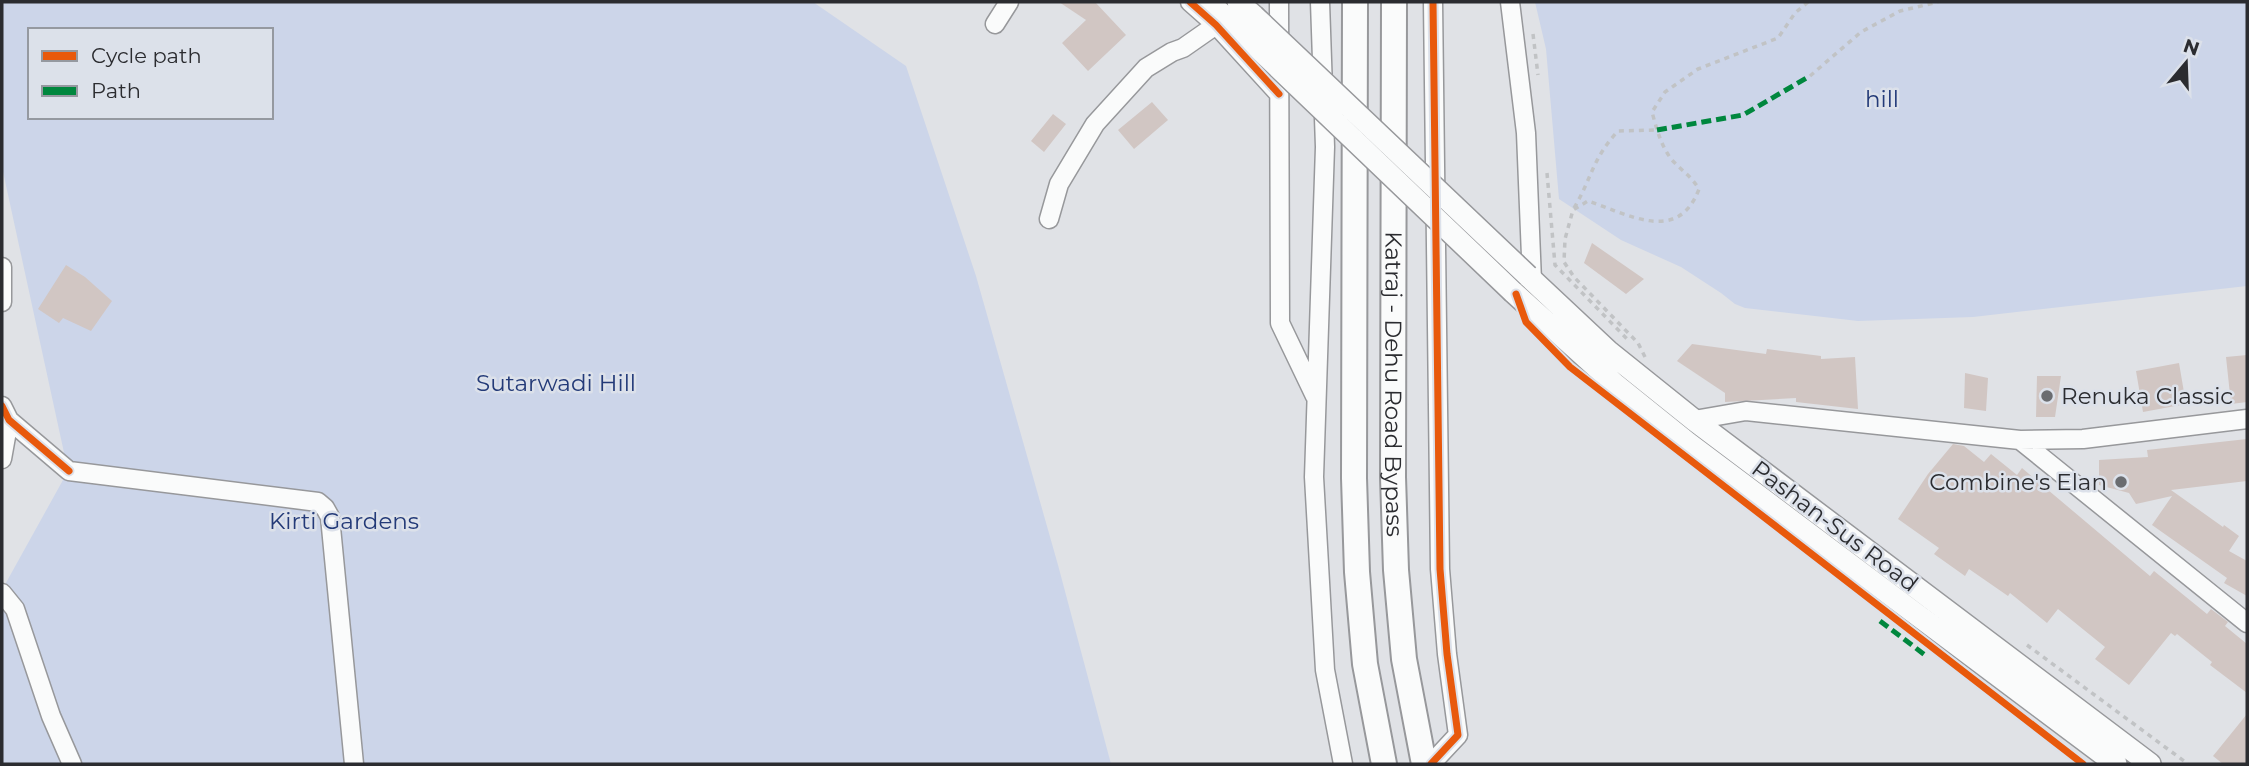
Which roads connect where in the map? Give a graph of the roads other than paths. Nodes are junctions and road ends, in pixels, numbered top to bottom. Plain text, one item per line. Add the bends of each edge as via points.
1 (1009, 2) edge
2 (1190, 2) edge
3 (1209, 2) edge
4 (1279, 2) edge
5 (1320, 2) edge
6 (1355, 2) edge
7 (1394, 2) edge
8 (1433, 2) edge
9 (1510, 2) edge
10 (1244, 16) edge
11 (995, 24) dead end
12 (1216, 25) junction
13 (1279, 94) junction
14 (1049, 219) dead end
15 (2, 267) edge
16 (1524, 283) junction
17 (2, 302) edge
18 (1317, 399) junction
19 (5, 413) edge
20 (2247, 419) edge
21 (1694, 420) junction
22 (2020, 440) junction
23 (2, 459) edge
24 (2, 593) edge
25 (2247, 623) edge
26 (72, 764) edge
27 (354, 764) edge
28 (1343, 764) edge
29 (1384, 764) edge
30 (1424, 764) edge
31 (1431, 764) edge
32 (2116, 764) edge
33 (2150, 764) edge

1 - 11 street
2 - 12 street
3 - 10 main road
4 - 13 street
5 - 18 street via 1325,148
6 - 29 highway, Katraj - Dehu Road Bypass via 1357,572 1365,664
7 - 30 highway, Katraj - Dehu Road Bypass via 1396,570 1404,659
8 - 31 street via 1440,569 1458,735
9 - 16 street via 1526,133 1532,234
10 - 16 main road, bridge
12 - 13 street
12 - 14 street via 1146,68 1095,124 1059,184
13 - 18 street via 1280,323
15 - 17 street
16 - 21 main road, Pashan-Sus Road
16 - 32 main road, Pashan-Sus Road via 1616,385
18 - 28 street via 1314,477 1322,635
19 - 23 street
19 - 27 street via 69,471 318,502 325,508 330,517
20 - 22 street via 2083,439
21 - 22 street via 1746,411
21 - 33 main road, Pashan-Sus Road
22 - 25 street
24 - 26 street via 15,608

